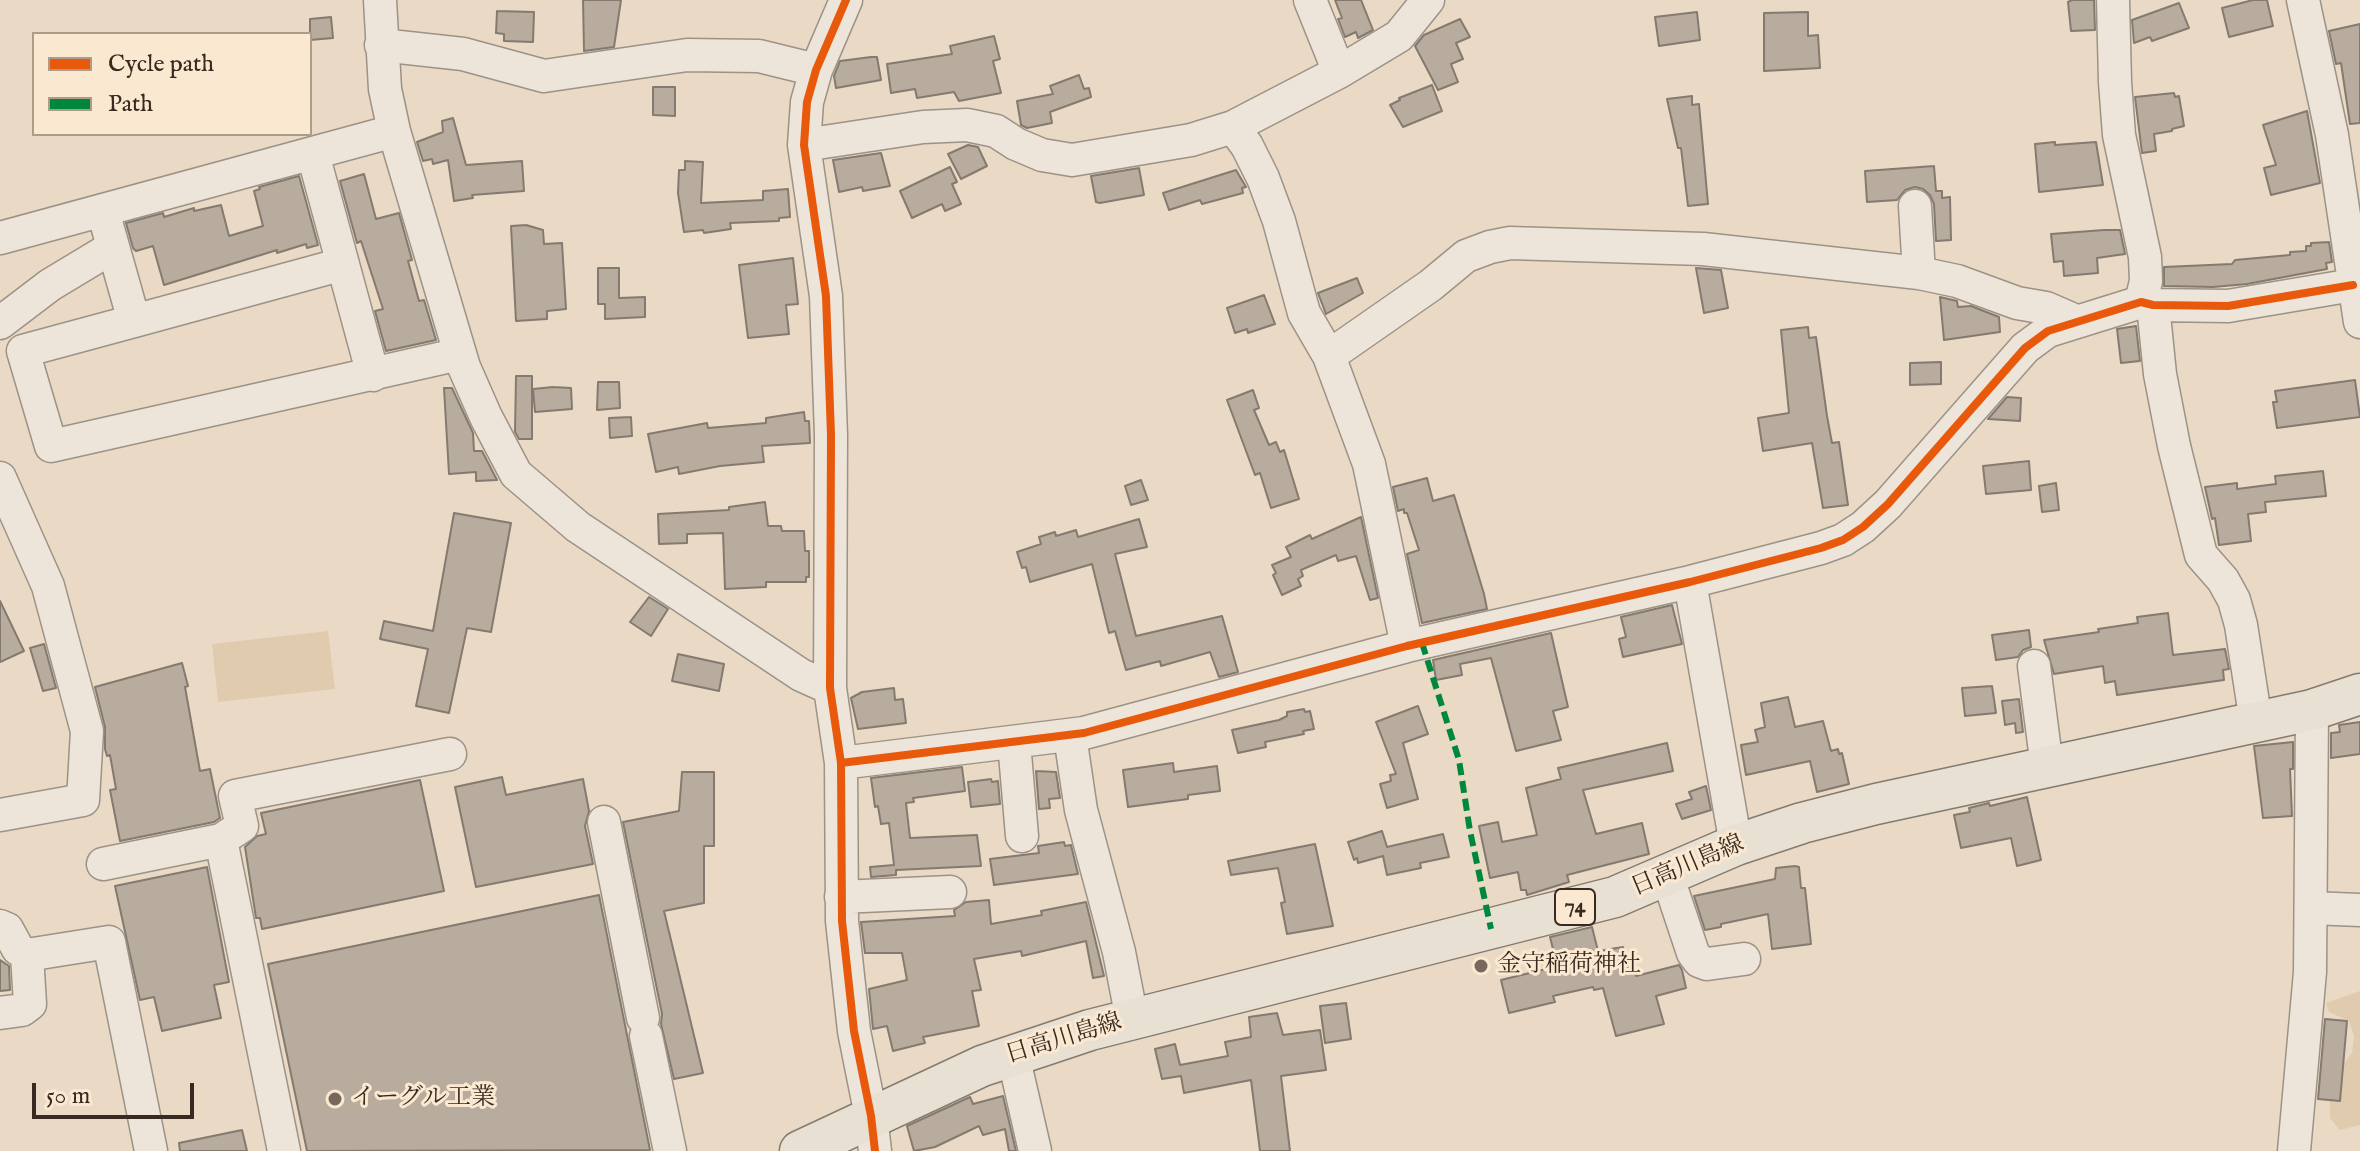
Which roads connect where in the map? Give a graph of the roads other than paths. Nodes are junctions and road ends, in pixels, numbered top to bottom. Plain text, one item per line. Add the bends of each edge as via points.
1 (380, 0) edge
2 (846, 0) edge
3 (1310, 0) edge
4 (1428, 0) edge
5 (2303, 0) edge
6 (2121, 2) edge
7 (381, 45) junction
8 (816, 70) junction
9 (1339, 72) junction
10 (1233, 127) junction
11 (394, 131) junction
12 (804, 145) junction
13 (313, 154) junction
14 (1915, 206) dead end
15 (103, 211) junction
16 (0, 238) edge
17 (113, 247) junction
18 (343, 264) junction
19 (1919, 273) junction
20 (2353, 285) junction
21 (2147, 303) junction
22 (134, 321) junction
23 (2076, 321) junction
24 (2360, 322) edge
25 (0, 323) edge
26 (460, 354) junction
27 (1329, 356) junction
28 (373, 375) junction
29 (0, 478) edge
30 (1690, 582) junction
31 (1407, 646) junction
32 (2034, 666) dead end
33 (830, 688) junction
34 (2360, 694) edge
35 (2312, 710) junction
36 (2256, 722) junction
37 (1070, 736) junction
38 (1014, 742) junction
39 (450, 754) dead end
40 (841, 763) junction
41 (2047, 767) junction
42 (0, 815) edge
43 (604, 822) dead end
44 (1022, 836) dead end
45 (221, 840) junction
46 (1736, 845) junction
47 (103, 864) dead end
48 (1667, 875) junction
49 (950, 892) dead end
50 (841, 897) junction
51 (2312, 908) junction
52 (2360, 910) edge
53 (0, 926) edge
54 (27, 955) junction
55 (1744, 959) dead end
56 (0, 1013) edge
57 (1132, 1019) junction
58 (1013, 1055) junction
59 (873, 1134) edge
60 (151, 1151) edge
61 (284, 1151) edge
62 (670, 1151) edge
63 (800, 1151) edge
64 (1035, 1151) edge
65 (2294, 1151) edge

1 - 7 street
2 - 8 street
3 - 9 street
4 - 9 street via 1399,36
5 - 20 street via 2332,135
6 - 21 street via 2115,82 2119,135 2145,257
7 - 8 street via 463,54 544,76 687,55 759,56
7 - 11 street
8 - 12 street
9 - 10 street
10 - 12 street via 1191,140 1072,160 1042,155 996,131 967,125
10 - 27 street via 1263,178 1304,313
11 - 13 street
11 - 26 street
12 - 33 street via 826,296
13 - 15 street
13 - 18 street
14 - 19 street
15 - 16 street
15 - 17 street
17 - 22 street
17 - 25 street
18 - 22 street
18 - 28 street
19 - 23 street
19 - 27 street via 1703,249 1510,243 1466,256
20 - 21 street via 2228,306
20 - 24 street
21 - 23 street
21 - 36 street via 2201,555 2234,600
22 - 28 street via 23,351 51,446
23 - 30 street via 2048,331 2025,348 1863,527 1821,548
26 - 28 street
26 - 33 street via 516,474 578,527 801,675
27 - 31 street via 1369,464
29 - 42 street via 48,586 87,731 83,800
30 - 31 street
30 - 46 street
31 - 37 street
32 - 41 street
33 - 40 street
34 - 35 main road, 日高川島線 / 74
35 - 36 main road, 日高川島線 / 74
35 - 51 street
36 - 41 main road, 日高川島線 / 74
37 - 38 street
37 - 57 street via 1081,810
38 - 40 street
38 - 44 street
39 - 45 street via 235,796 242,826
40 - 50 street
41 - 46 main road, 日高川島線 / 74 via 1876,804
43 - 62 street
45 - 47 street
45 - 61 street
46 - 48 main road, 日高川島線 / 74
48 - 55 street via 1699,961
48 - 57 main road, 日高川島線 / 74 via 1615,897
49 - 50 street
50 - 59 street via 854,1031
51 - 52 street
51 - 65 street
53 - 54 street
54 - 56 street via 30,1004
54 - 60 street via 109,942
57 - 58 main road, 日高川島線 / 74
58 - 59 main road, 日高川島線 / 74
58 - 64 street
59 - 63 main road, 日高川島線 / 74

